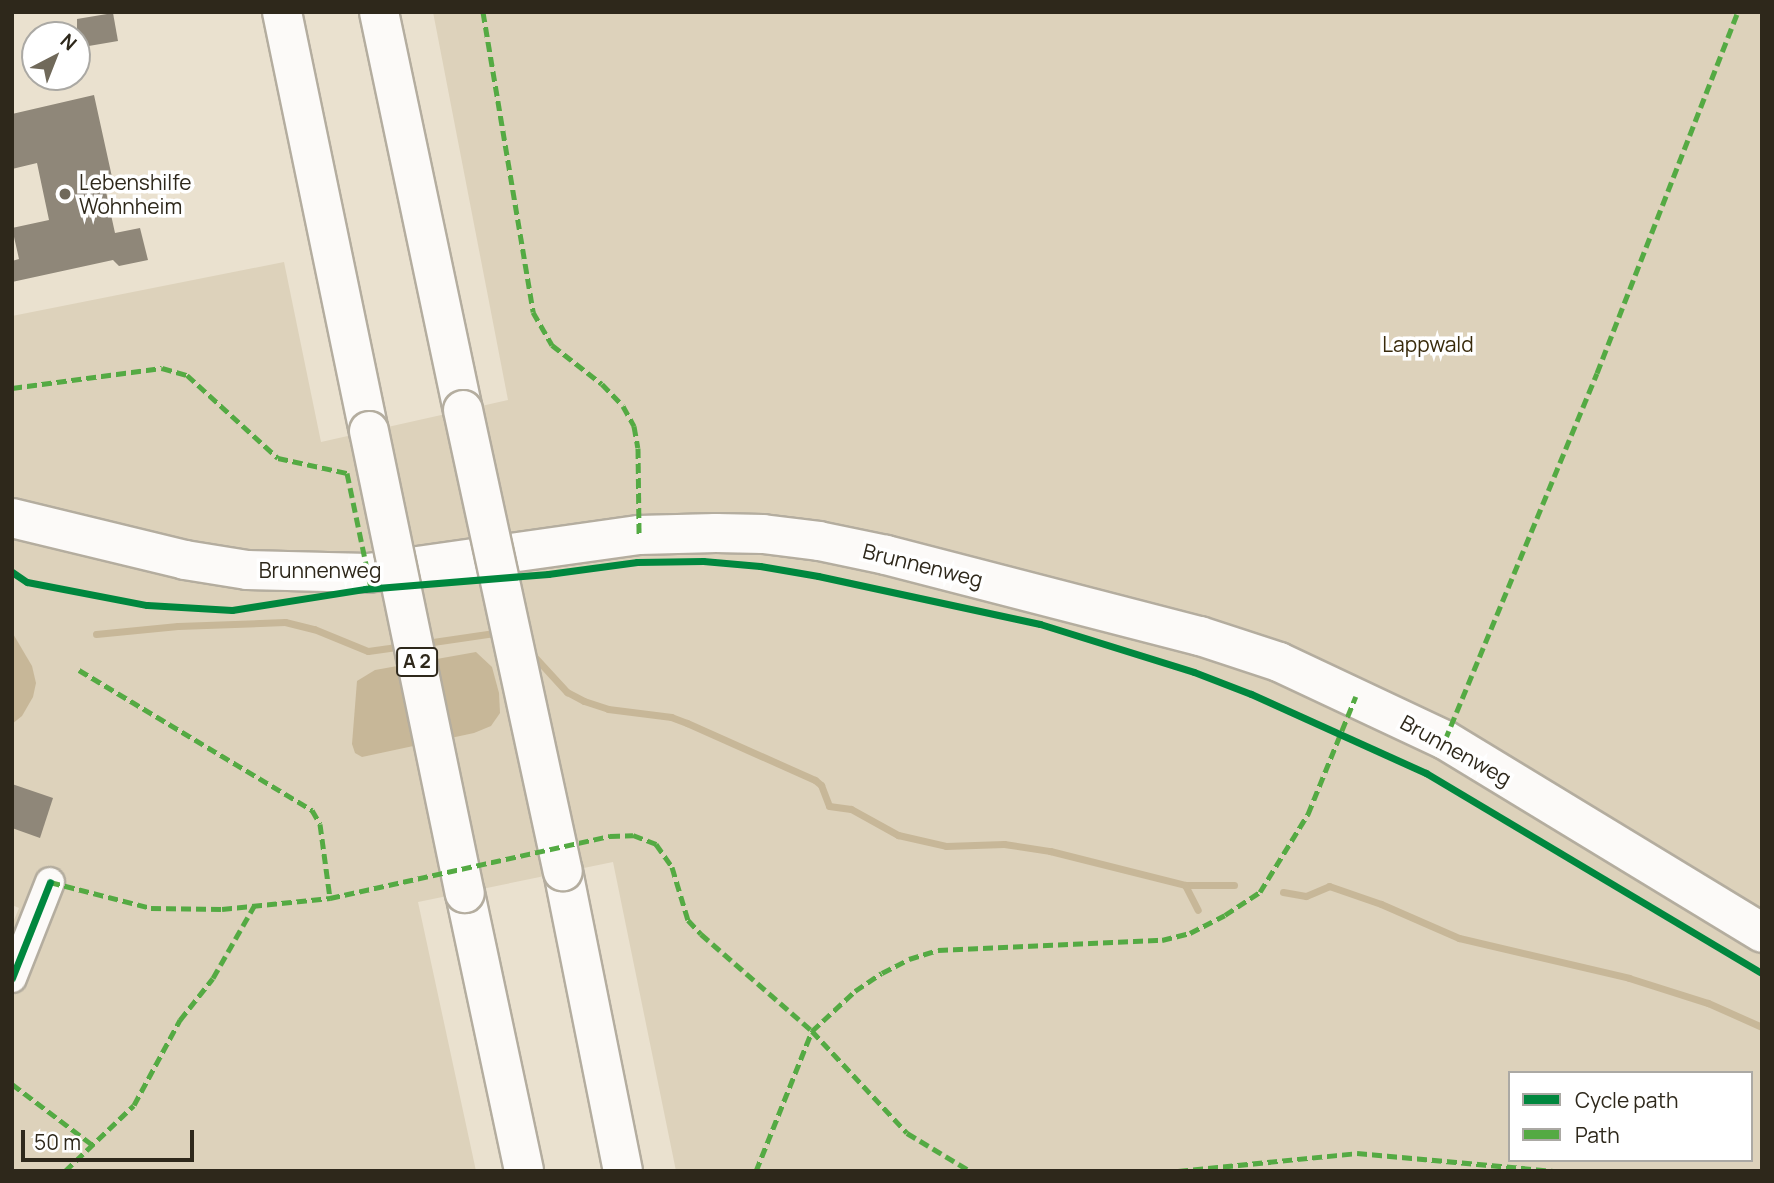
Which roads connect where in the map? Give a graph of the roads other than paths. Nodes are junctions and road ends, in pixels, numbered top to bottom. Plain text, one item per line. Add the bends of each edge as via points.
1 (282, 12) edge
2 (379, 12) edge
3 (12, 518) edge
4 (50, 882) dead end
5 (1762, 933) edge
6 (12, 978) edge
7 (524, 1171) edge
8 (624, 1171) edge

1 - 7 main road, A 2, bridge
2 - 8 main road, bridge
3 - 5 main road, Brunnenweg via 185,560 247,570 368,573 639,535 716,533 819,541 886,555 1200,636 1289,666 1445,740
4 - 6 street

